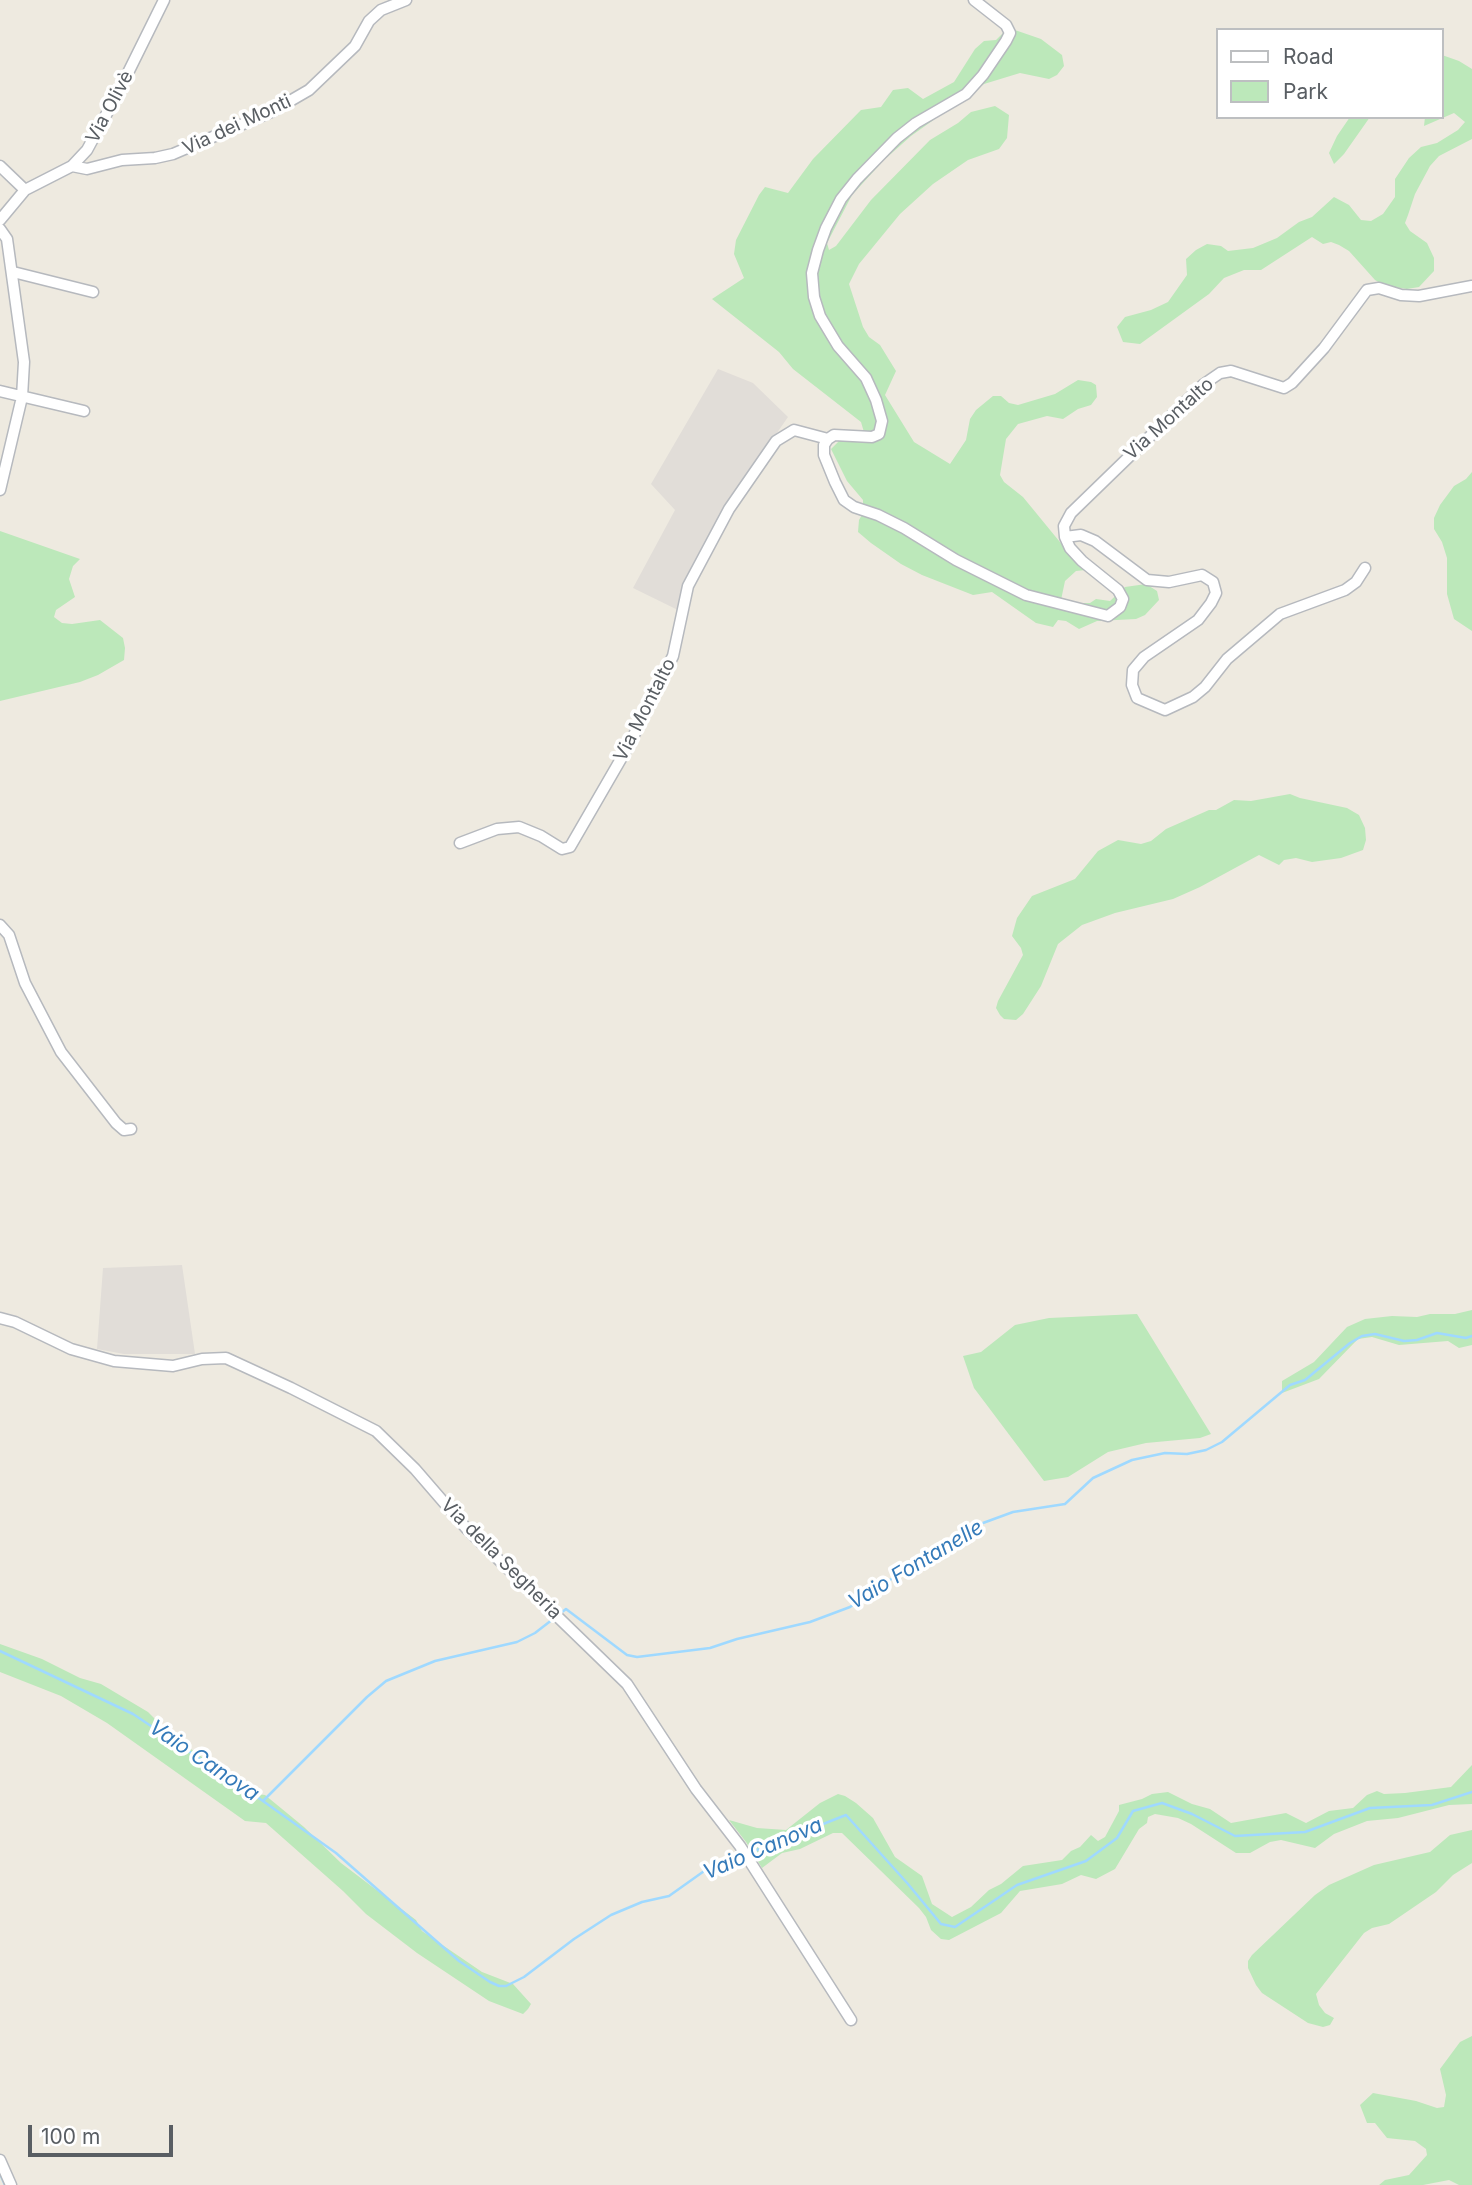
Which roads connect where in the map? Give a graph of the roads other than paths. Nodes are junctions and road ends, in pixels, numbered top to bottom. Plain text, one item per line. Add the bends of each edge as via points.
1 (164, 0) edge
2 (406, 0) edge
3 (974, 0) edge
4 (0, 166) edge
5 (72, 166) junction
6 (25, 190) junction
7 (0, 220) edge
8 (0, 229) edge
9 (13, 272) junction
10 (1472, 286) edge
11 (93, 292) dead end
12 (0, 391) edge
13 (22, 397) junction
14 (84, 411) dead end
15 (828, 439) junction
16 (0, 490) edge
17 (1065, 537) junction
18 (1365, 568) dead end
19 (460, 843) dead end
20 (0, 925) edge
21 (131, 1129) dead end
22 (0, 1318) edge
23 (851, 2020) dead end
24 (0, 2160) edge
25 (11, 2185) edge

1 - 5 street, Via Olivè via 120,91 87,150
2 - 5 street, Via dei Monti via 381,10 355,46 309,90 271,112 173,154 87,169
3 - 15 street, Via Montalto via 1006,24 1010,33 1006,41 966,94 916,123 879,155 841,200 826,228 812,273 814,297 838,346 866,378 882,421 879,434 842,434
4 - 6 street
5 - 6 street, Via Olivè
6 - 7 street, Via Olivè
8 - 9 street via 7,239
9 - 11 street
9 - 13 street via 24,362
10 - 17 street, Via Montalto via 1419,296 1367,290 1324,348 1284,388 1231,371 1220,373 1071,513 1064,526
12 - 13 street
13 - 14 street
13 - 16 street
15 - 17 street via 824,455 844,500 854,507 904,528 1026,595 1108,616 1123,599 1082,561
15 - 19 street, Via Montalto via 794,430 776,441 729,509 688,586 673,656 629,745 570,847 562,849 519,827 497,829
17 - 18 street via 1081,535 1095,541 1147,580 1169,582 1202,575 1213,582 1216,593 1198,620 1144,657 1133,670 1137,698 1165,710 1205,687 1227,659 1280,614 1345,590
20 - 21 street via 9,934 25,983 61,1052 116,1123 124,1130
22 - 23 street, Via della Segheria via 71,1349 114,1361 173,1366 226,1358 376,1431 466,1528 627,1684 740,1846
24 - 25 street

